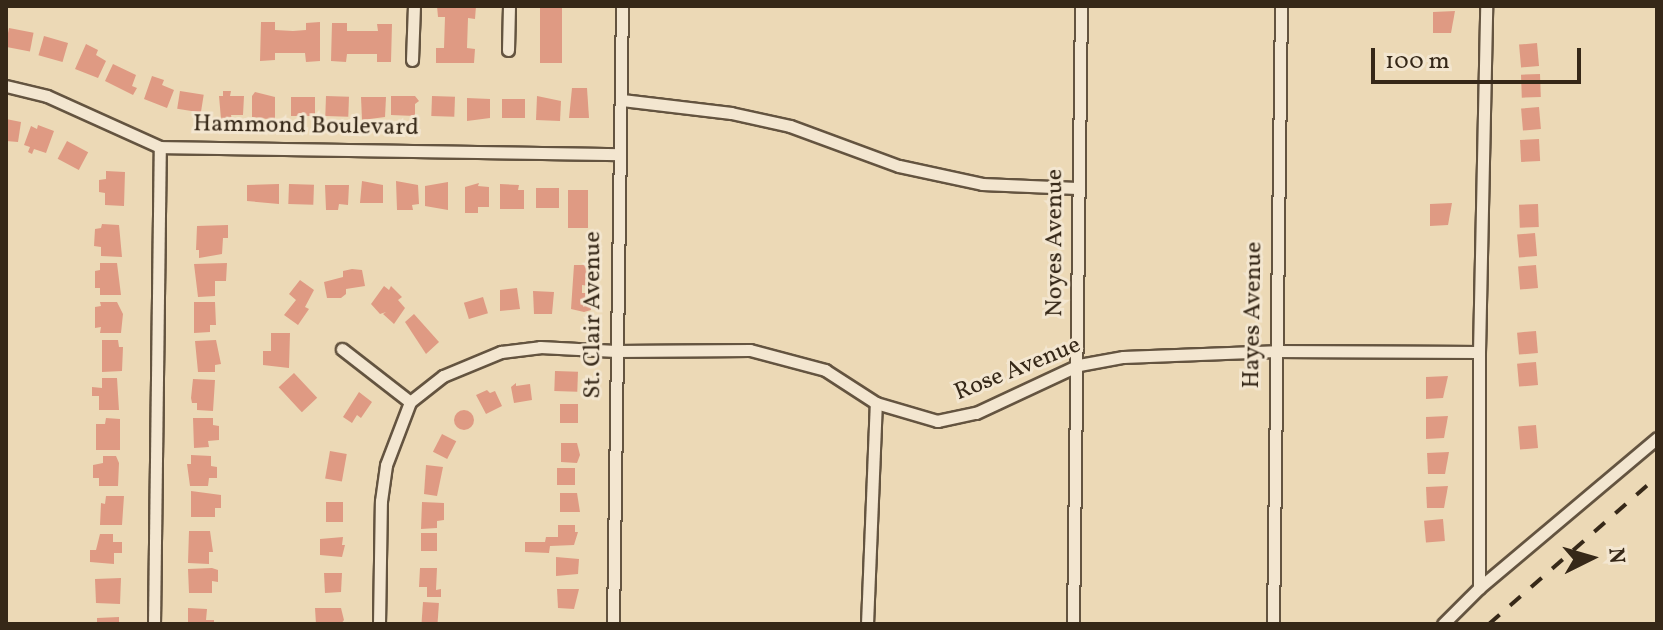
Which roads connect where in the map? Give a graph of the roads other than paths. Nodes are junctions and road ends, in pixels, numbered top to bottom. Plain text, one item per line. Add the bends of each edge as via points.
1 (414, 6) edge
2 (509, 6) edge
3 (622, 6) edge
4 (1081, 6) edge
5 (1281, 6) edge
6 (1486, 6) edge
7 (508, 50) dead end
8 (412, 60) dead end
9 (6, 86) edge
10 (622, 100) junction
11 (160, 147) junction
12 (617, 154) junction
13 (1077, 188) junction
14 (342, 349) dead end
15 (616, 351) junction
16 (1276, 351) junction
17 (1479, 352) junction
18 (1079, 365) junction
19 (410, 402) junction
20 (876, 403) junction
21 (1657, 438) edge
22 (1479, 588) junction
23 (154, 624) edge
24 (379, 624) edge
25 (613, 624) edge
26 (867, 624) edge
27 (1073, 624) edge
28 (1273, 624) edge
29 (1443, 624) edge

1 - 8 street
2 - 7 street
3 - 10 street, St. Clair Avenue
4 - 13 street, Noyes Avenue
5 - 16 street, Hayes Avenue
6 - 17 street
9 - 11 street, Hammond Boulevard via 47,96
10 - 12 street, St. Clair Avenue
10 - 13 street via 790,126 899,166 982,184
11 - 12 street, Hammond Boulevard
11 - 23 street
12 - 15 street, St. Clair Avenue
13 - 18 street, Noyes Avenue
14 - 19 street
15 - 19 street, Rose Avenue via 540,347 501,352 443,376
15 - 20 street, Rose Avenue via 761,352 825,370
15 - 25 street, St. Clair Avenue
16 - 17 street, Rose Avenue
16 - 18 street, Rose Avenue via 1163,353
16 - 28 street, Hayes Avenue
17 - 22 street
18 - 20 street, Rose Avenue via 959,419 937,421
18 - 27 street, Noyes Avenue
19 - 24 street via 386,465
20 - 26 street
21 - 22 street
22 - 29 street

